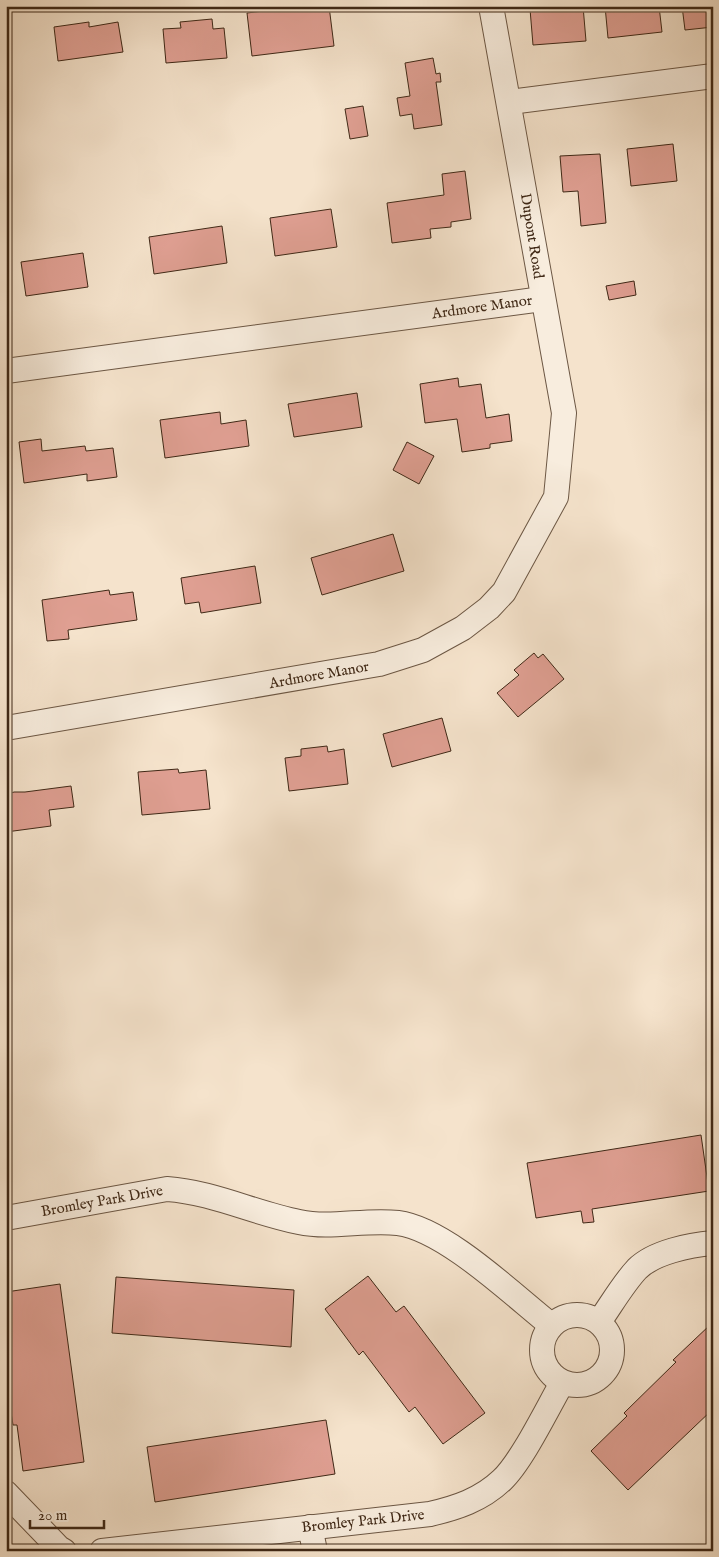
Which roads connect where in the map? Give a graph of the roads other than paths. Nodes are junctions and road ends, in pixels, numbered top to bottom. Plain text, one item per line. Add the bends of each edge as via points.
1 (491, 6) edge
2 (713, 76) edge
3 (510, 102) junction
4 (542, 299) junction
5 (6, 371) edge
6 (556, 496) joint
7 (6, 728) edge
8 (6, 1218) edge
9 (713, 1244) edge
10 (599, 1322) junction
11 (551, 1325) junction
12 (562, 1382) junction
13 (6, 1493) edge
14 (310, 1527) junction
15 (64, 1551) edge
16 (102, 1551) edge
17 (315, 1551) edge

1 - 3 street, Dupont Road
2 - 3 street
3 - 4 street, Dupont Road
4 - 5 street, Ardmore Manor
4 - 6 street, Dupont Road via 564,413
6 - 7 street, Ardmore Manor via 504,592 463,628 423,650 379,664
8 - 11 street, Bromley Park Drive via 167,1189 192,1190 307,1224 398,1223 425,1230 449,1244
9 - 10 street via 692,1245 664,1254 638,1268
10 - 11 street via 583,1315 566,1316
10 - 12 street via 610,1336 613,1352 608,1369 596,1381 579,1386
11 - 12 street via 542,1340 542,1357 549,1372
12 - 14 street, Bromley Park Drive via 503,1480 481,1496 455,1508 430,1514
13 - 15 street
14 - 16 street, Bromley Park Drive
14 - 17 street

